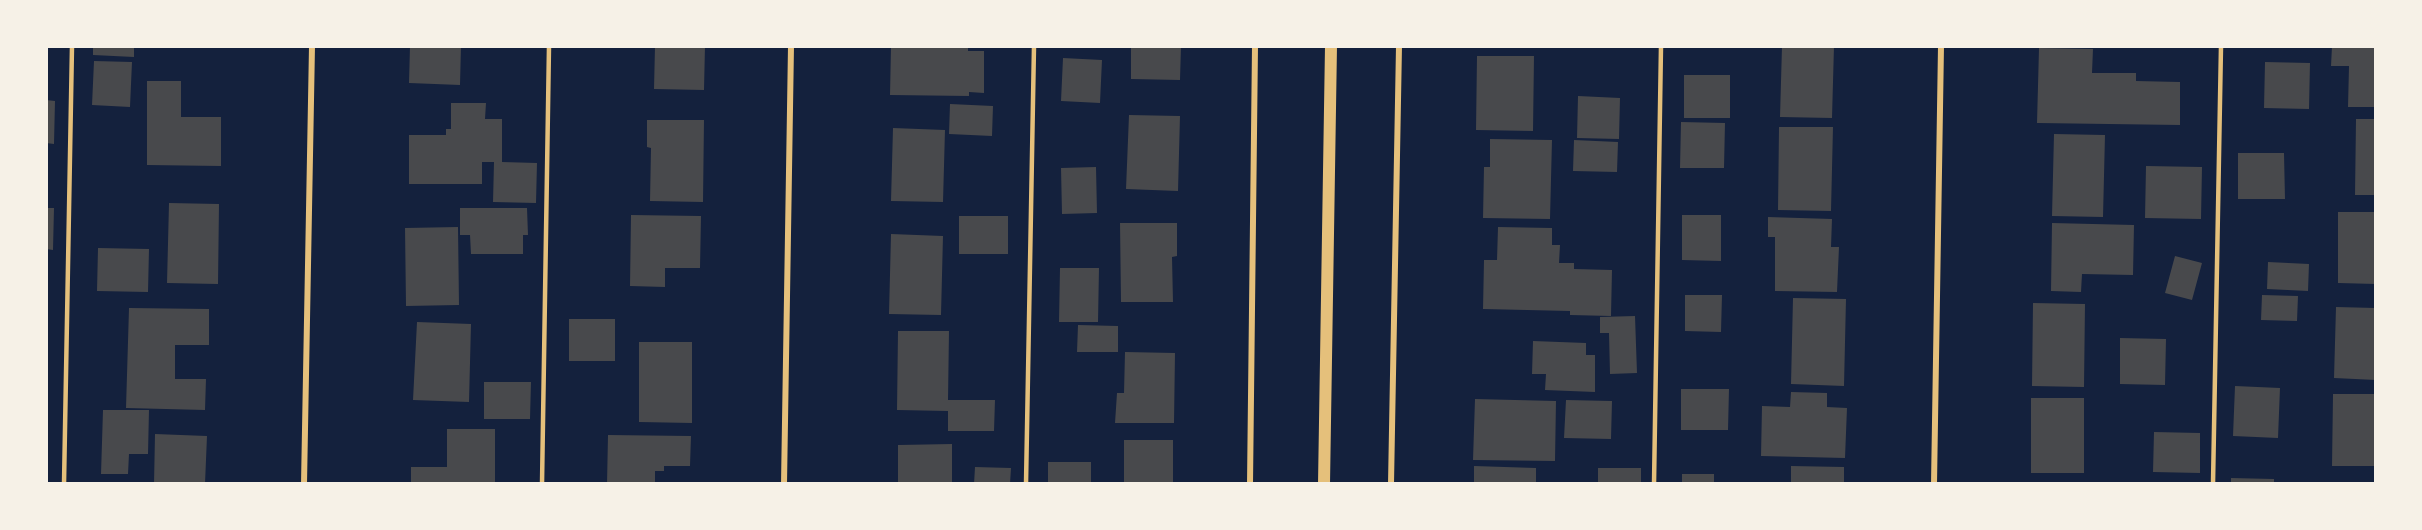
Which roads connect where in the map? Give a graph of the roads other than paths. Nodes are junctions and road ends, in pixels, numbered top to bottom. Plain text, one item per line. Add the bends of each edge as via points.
1 (72, 46) edge
2 (312, 46) edge
3 (549, 46) edge
4 (791, 46) edge
5 (1034, 46) edge
6 (1256, 46) edge
7 (1331, 46) edge
8 (1399, 46) edge
9 (1661, 46) edge
10 (1941, 46) edge
11 (2221, 46) edge
12 (64, 483) edge
13 (304, 483) edge
14 (542, 483) edge
15 (784, 483) edge
16 (1026, 483) edge
17 (1250, 483) edge
18 (1324, 483) edge
19 (1391, 483) edge
20 (1654, 483) edge
21 (1934, 483) edge
22 (2213, 483) edge

1 - 12 lane
2 - 13 street
3 - 14 lane
4 - 15 street
5 - 16 lane
6 - 17 street
7 - 18 main road
8 - 19 street
9 - 20 lane
10 - 21 street
11 - 22 lane

